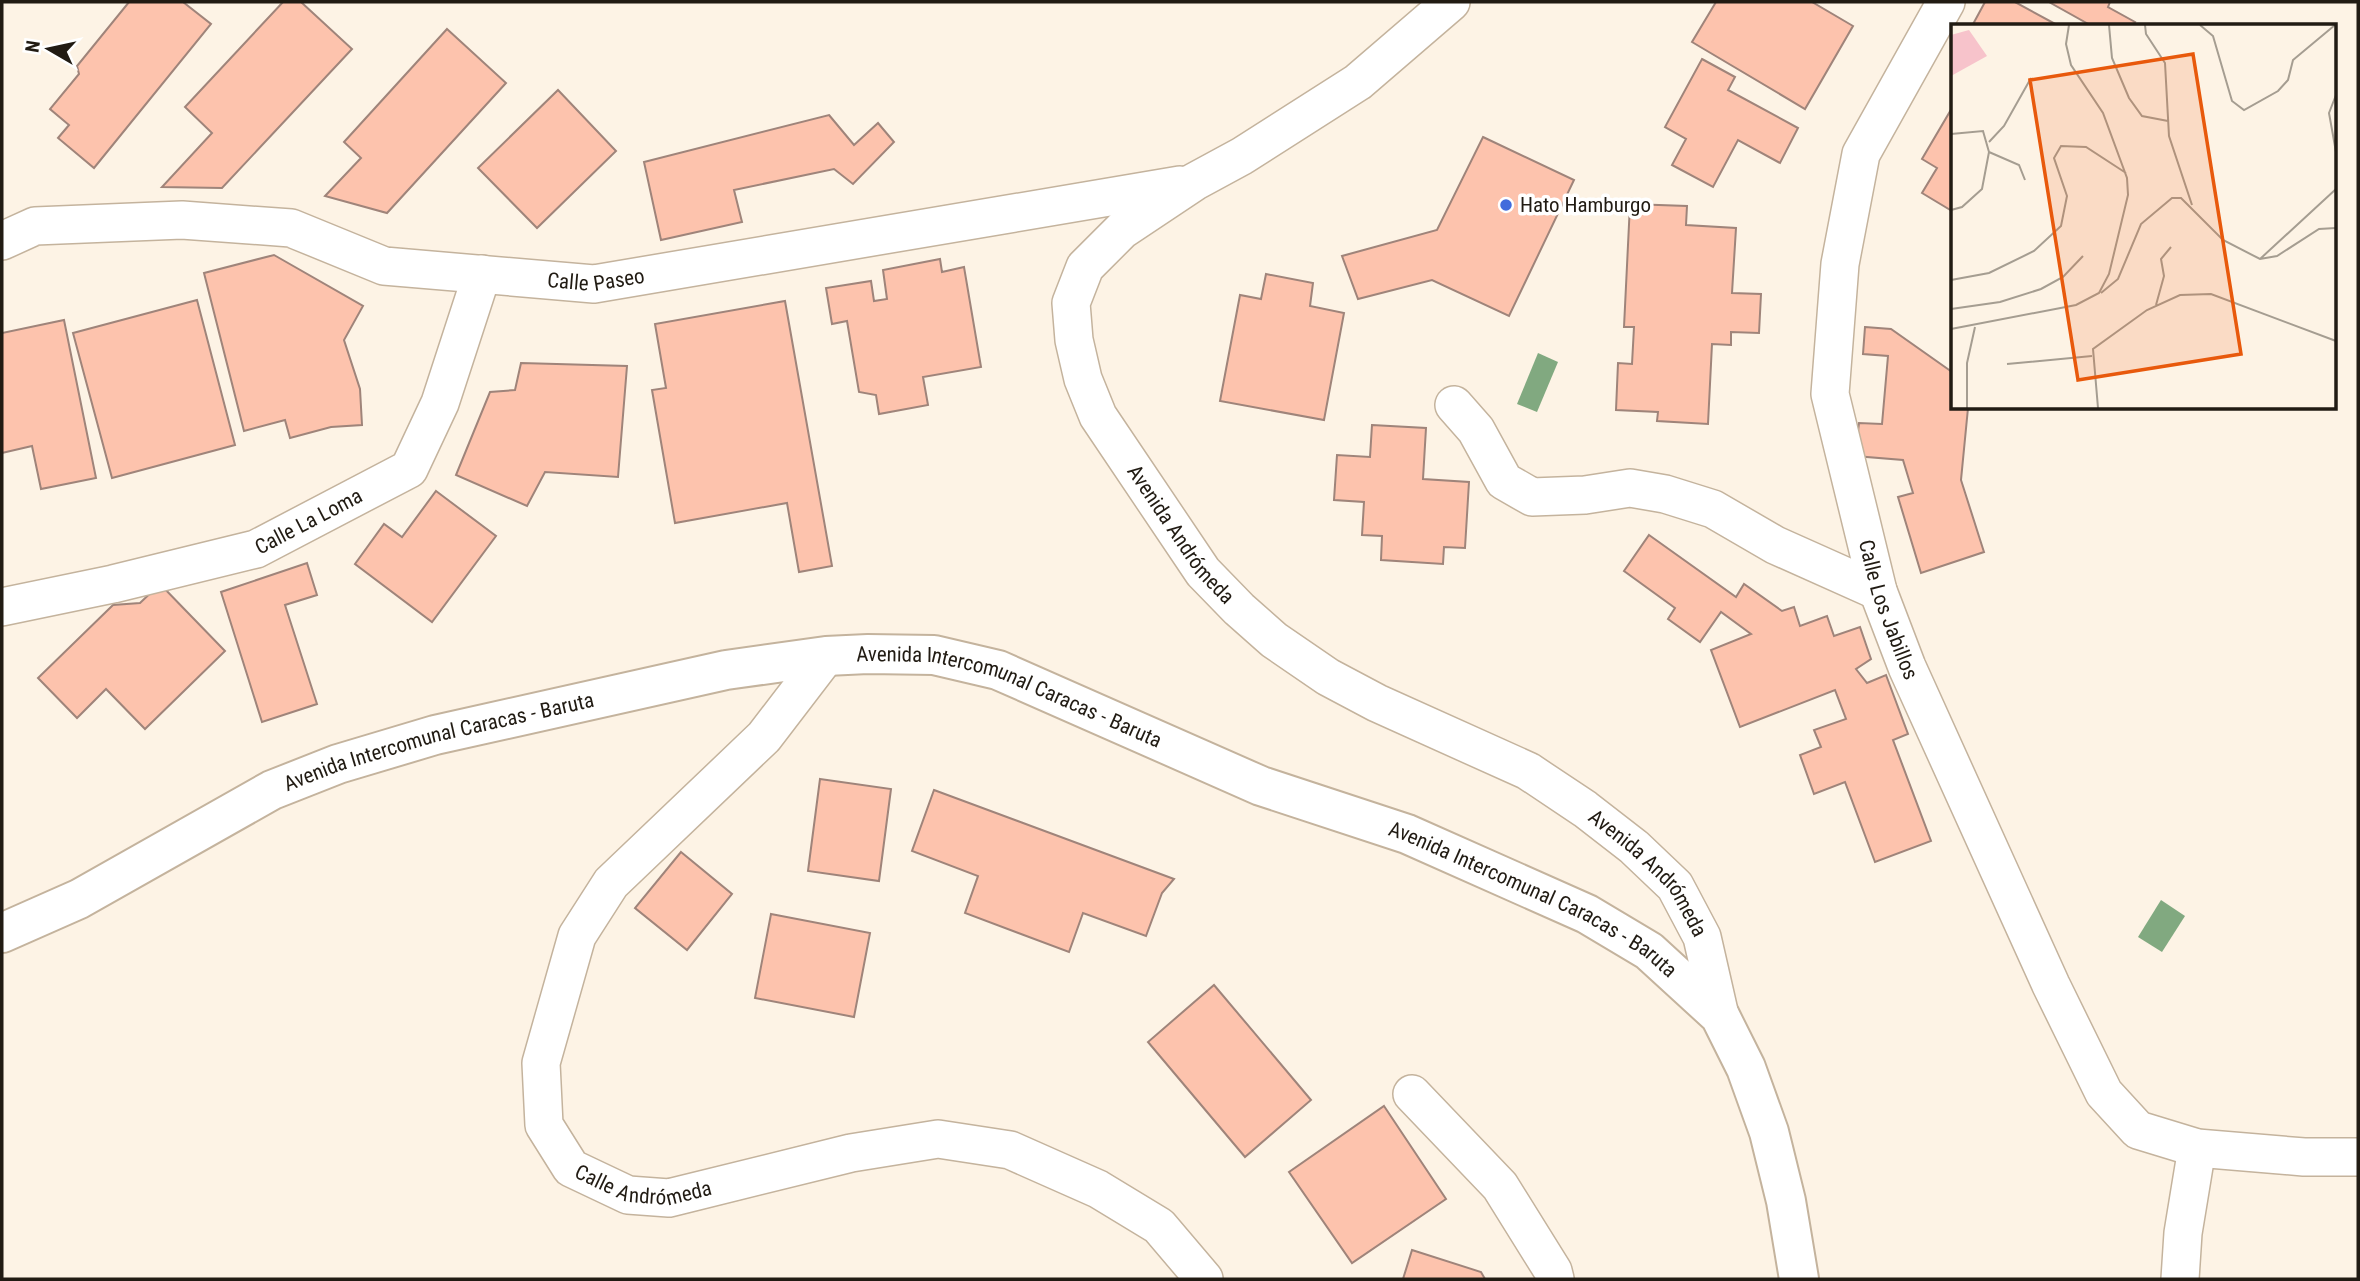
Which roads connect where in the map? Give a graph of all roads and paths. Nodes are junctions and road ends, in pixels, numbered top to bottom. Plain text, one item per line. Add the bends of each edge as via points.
1 (1451, 2) edge
2 (1947, 2) edge
3 (1194, 182) junction
4 (2, 241) edge
5 (482, 274) junction
6 (1454, 405) dead end
7 (1878, 590) junction
8 (2, 607) edge
9 (826, 656) junction
10 (2, 933) edge
11 (1720, 1016) junction
12 (1412, 1094) dead end
13 (2197, 1148) junction
14 (2358, 1157) edge
15 (1204, 1279) edge
16 (1555, 1279) edge
17 (1799, 1279) edge
18 (2180, 1279) edge

1 - 3 street, Avenida Andrómeda via 1358,82
2 - 7 street, Calle Los Jabillos via 1861,154 1840,264 1829,394
3 - 5 street, Calle Paseo via 594,284
3 - 11 street, Avenida Andrómeda via 1122,230 1085,267 1070,303 1073,340 1098,416 1203,572 1274,640 1377,703 1528,771 1634,847 1675,886 1702,937
4 - 5 street, Calle Paseo via 35,226 182,220 291,228 384,266
5 - 8 street, Calle La Loma via 440,403 409,469 256,549
6 - 7 street via 1476,430 1504,481 1531,497 1630,488 1665,494 1713,509 1775,545
7 - 13 street, Calle Los Jabillos via 1913,680 2105,1093 2138,1130
9 - 10 street, Avenida Intercomunal Caracas - Baruta via 648,687 435,735 338,764 272,790 79,899
9 - 11 street, Avenida Intercomunal Caracas - Baruta via 934,656 998,670 1261,786 1407,834 1587,914 1650,951
9 - 15 street, Calle Andrómeda via 764,737 611,883 577,936 541,1063 544,1125 571,1168 628,1195 669,1198 851,1153 938,1139 1010,1150 1098,1189 1159,1226
11 - 17 street, Avenida Intercomunal Caracas - Baruta via 1746,1068 1769,1132
12 - 16 street via 1500,1186
13 - 14 street, Calle Los Jabillos
13 - 18 street

